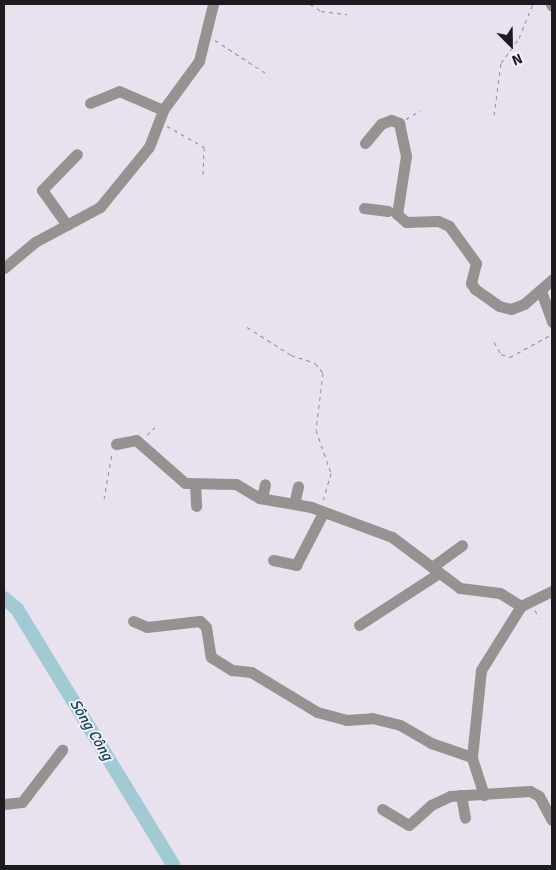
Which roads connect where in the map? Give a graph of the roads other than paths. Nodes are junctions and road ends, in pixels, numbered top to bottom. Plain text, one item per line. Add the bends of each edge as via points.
1 (213, 4) edge
2 (90, 103) dead end
3 (163, 110) junction
4 (365, 143) dead end
5 (78, 154) dead end
6 (364, 208) dead end
7 (393, 211) junction
8 (67, 225) junction
9 (4, 268) edge
10 (552, 280) edge
11 (541, 291) junction
12 (552, 322) edge
13 (116, 444) road end
14 (195, 484) junction
15 (266, 484) dead end
16 (298, 486) dead end
17 (262, 498) junction
18 (294, 504) junction
19 (196, 506) dead end
20 (322, 512) junction
21 (462, 545) dead end
22 (273, 560) dead end
23 (436, 570) junction
24 (552, 591) edge
25 (521, 606) junction
26 (133, 621) dead end
27 (359, 625) dead end
28 (62, 750) dead end
29 (472, 757) junction
30 (461, 795) junction
31 (484, 795) junction
32 (4, 804) edge
33 (382, 810) dead end
34 (465, 818) dead end
35 (552, 820) edge

1 - 3 street via 195,69
2 - 3 street via 119,91
3 - 8 street via 149,147 106,200
4 - 7 street via 381,124 391,120 399,123 406,156
5 - 8 street via 42,190
6 - 7 street
7 - 11 street via 406,222 438,221 448,226 476,263 473,286 499,306 518,307
8 - 9 street via 35,242
10 - 11 street
11 - 12 street
13 - 14 street via 139,442 178,480
14 - 17 street via 236,484
14 - 19 street
15 - 17 street
16 - 18 street
17 - 18 street
18 - 20 street
20 - 22 street via 296,565
20 - 23 street via 392,537
21 - 23 street
23 - 25 street via 460,588 500,592
23 - 27 street
24 - 25 street
25 - 29 street via 481,670
26 - 29 street via 147,627 200,621 206,627 211,657 232,670 251,672 317,712 346,720 372,718 400,725 431,743
28 - 32 street via 22,802
29 - 31 street
30 - 31 street
30 - 33 street via 431,805 409,825
30 - 34 street
31 - 35 street via 535,792

